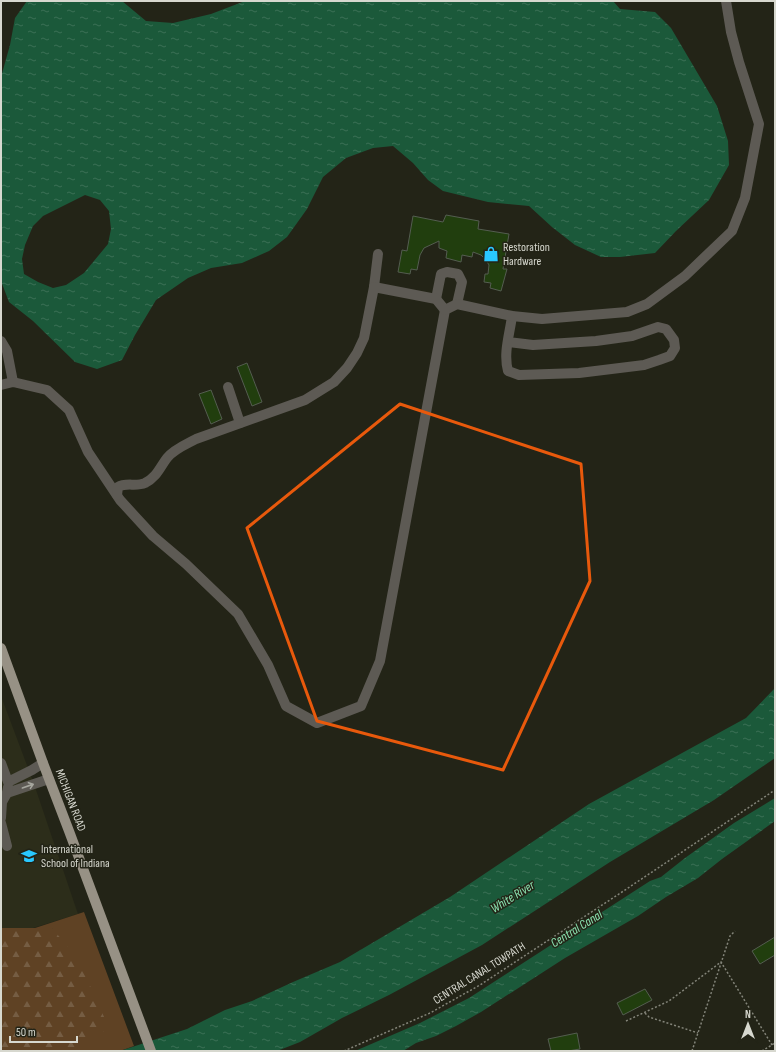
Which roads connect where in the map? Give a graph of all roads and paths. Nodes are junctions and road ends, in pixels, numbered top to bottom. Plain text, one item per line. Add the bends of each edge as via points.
1 (726, 1) edge
2 (378, 254) dead end
3 (374, 287) junction
4 (436, 299) junction
5 (457, 304) junction
6 (445, 310) junction
7 (512, 316) junction
8 (1, 341) edge
9 (508, 342) junction
10 (12, 382) junction
11 (1, 385) edge
12 (228, 387) dead end
13 (240, 423) junction
14 (104, 476) junction
15 (121, 485) junction
16 (117, 495) junction
17 (1, 648) edge
18 (43, 763) junction
19 (1, 764) edge
20 (49, 779) junction
21 (8, 782) junction
22 (775, 790) edge
23 (7, 794) junction
24 (1, 818) edge
25 (1, 823) edge
26 (7, 846) dead end
27 (735, 931) dead end
28 (721, 962) junction
29 (645, 1012) junction
30 (626, 1021) dead end
31 (698, 1033) junction
32 (775, 1043) edge
33 (772, 1045) junction
34 (151, 1051) edge
35 (344, 1051) edge
36 (692, 1051) edge
37 (762, 1051) edge

1 - 7 lane via 739,62 760,124 745,198 732,231 685,276 647,304 627,312 542,319
2 - 3 lane
3 - 4 lane
3 - 13 lane via 364,338 347,368 334,382 305,400
4 - 5 lane via 441,274 458,274 462,282
4 - 6 lane
5 - 6 lane
5 - 7 lane
6 - 16 lane via 380,661 361,706 317,723 286,706 268,665 238,614 153,536
7 - 9 lane
8 - 10 lane via 7,351
9 - 9 lane via 508,371 519,375 579,373 644,365 670,356 675,348 674,340 666,329 658,327 632,336 596,341 533,345
10 - 11 lane
10 - 14 lane via 47,390 69,410 88,452
12 - 13 lane
13 - 15 lane via 181,447 168,457 154,477 144,484
14 - 15 lane
14 - 16 lane
15 - 16 lane via 118,487
17 - 18 main road, MICHIGAN ROAD
18 - 20 main road, MICHIGAN ROAD
18 - 21 lane
19 - 21 lane
23 -> 20 lane
20 - 34 main road, MICHIGAN ROAD
21 - 23 lane
22 - 35 path, CENTRAL CANAL TOWPATH via 480,985 430,1013
23 - 24 lane via 2,802
25 - 26 lane
27 - 28 path via 730,936
28 - 29 path via 669,1001
28 - 31 path
28 - 33 path
29 - 30 path
29 - 31 path via 649,1017
31 - 36 path
32 - 33 path
33 - 37 path

